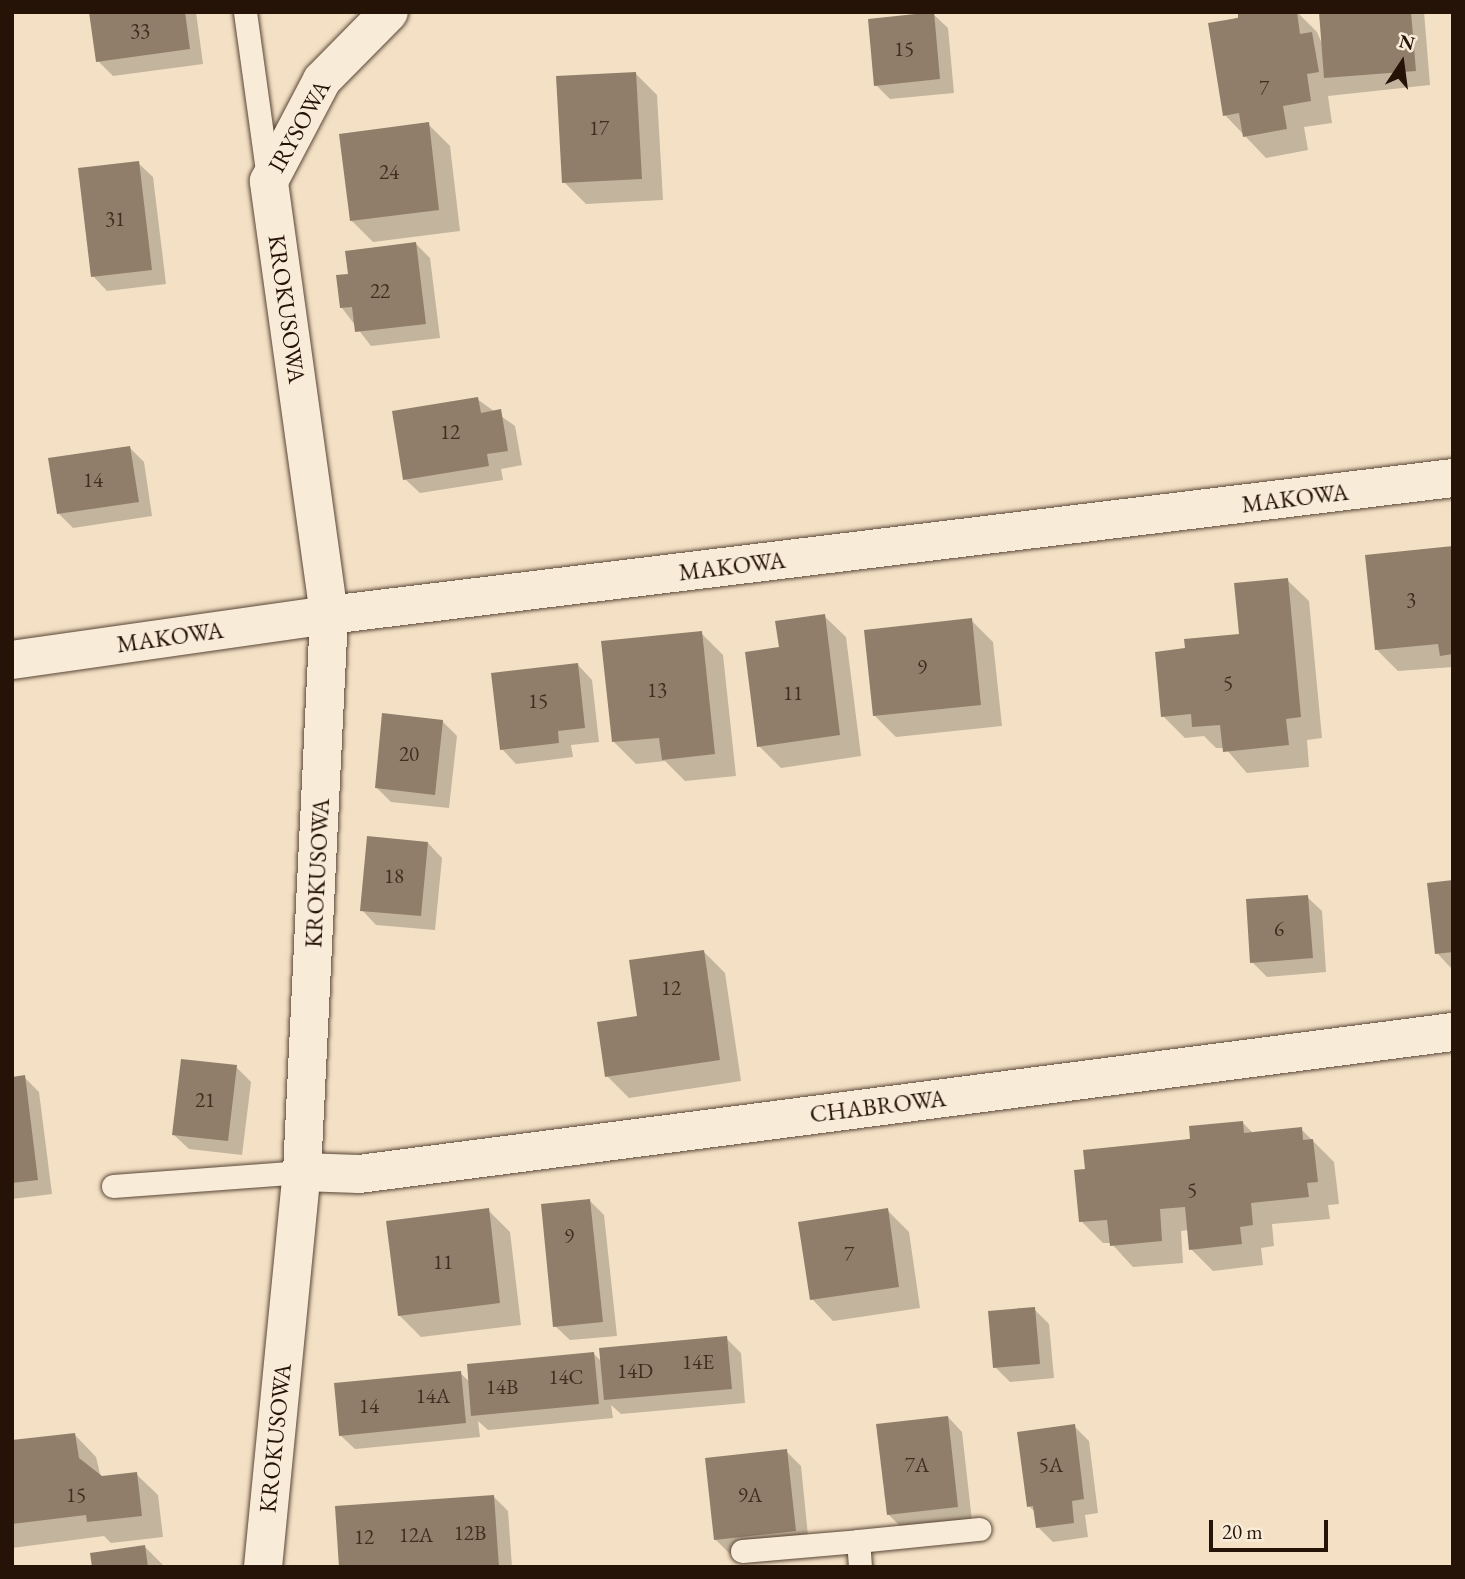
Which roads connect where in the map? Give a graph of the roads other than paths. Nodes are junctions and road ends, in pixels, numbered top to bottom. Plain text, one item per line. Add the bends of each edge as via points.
1 (245, 12) edge
2 (389, 12) edge
3 (269, 181) junction
4 (1453, 478) edge
5 (329, 615) junction
6 (12, 660) edge
7 (1453, 1032) edge
8 (302, 1172) junction
9 (113, 1186) dead end
10 (979, 1529) dead end
11 (858, 1541) junction
12 (742, 1551) dead end
13 (263, 1567) edge
14 (860, 1567) edge

1 - 3 lane
2 - 3 street, IRYSOWA via 322,80
3 - 5 street, KROKUSOWA
4 - 5 street, MAKOWA
5 - 6 street, MAKOWA
5 - 8 street, KROKUSOWA
7 - 8 street, CHABROWA via 359,1174
8 - 9 lane
8 - 13 street, KROKUSOWA
10 - 11 lane
11 - 12 lane
11 - 14 lane

